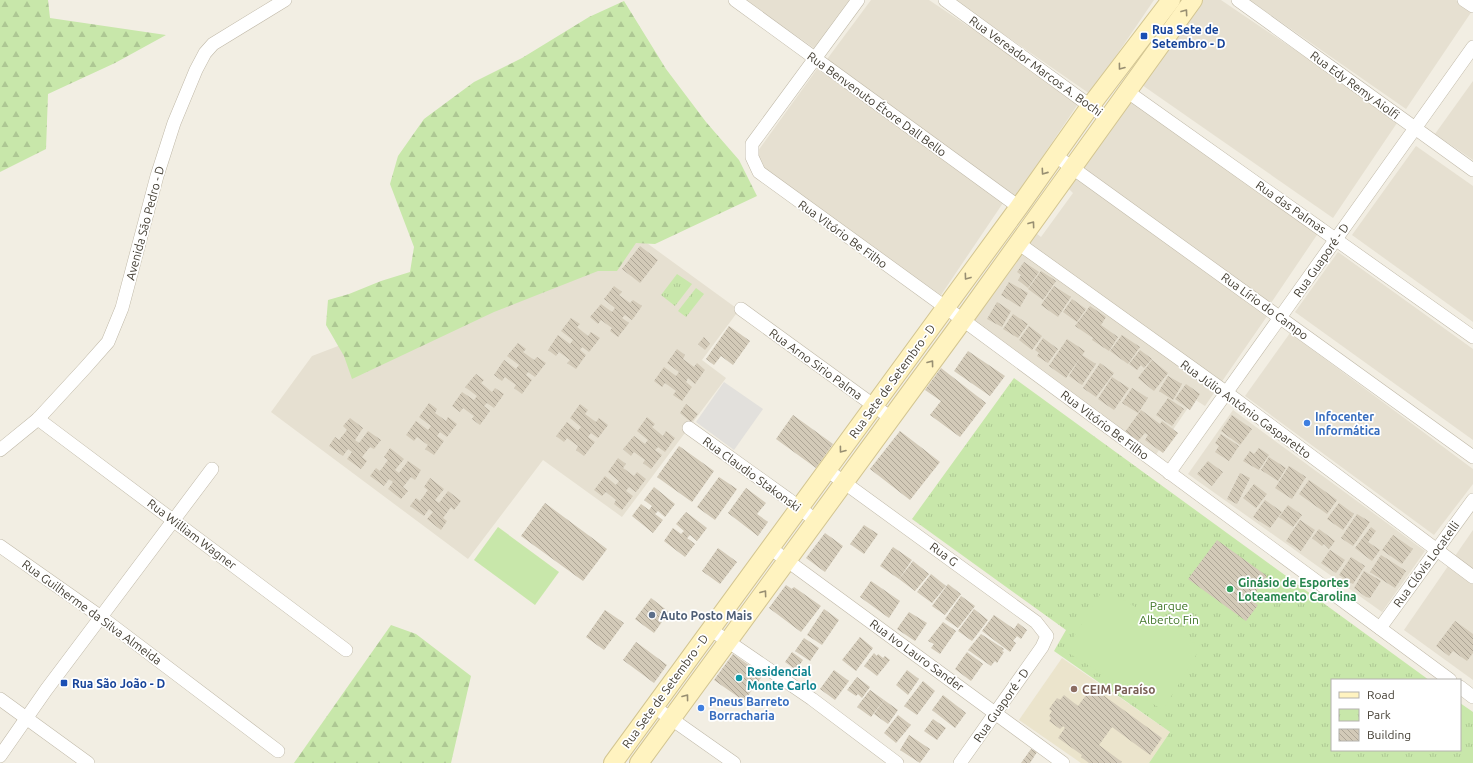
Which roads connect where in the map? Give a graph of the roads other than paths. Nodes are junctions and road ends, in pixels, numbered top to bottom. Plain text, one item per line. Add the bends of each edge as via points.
1 (285, 0) edge
2 (734, 0) edge
3 (858, 0) edge
4 (945, 0) edge
5 (1193, 0) edge
6 (1238, 0) edge
7 (1464, 0) edge
8 (1169, 1) edge
9 (1473, 6) edge
10 (1144, 36) junction
11 (1159, 46) junction
12 (1473, 47) edge
13 (814, 58) junction
14 (1128, 92) junction
15 (1091, 105) junction
16 (1108, 119) junction
17 (1414, 128) junction
18 (1056, 156) junction
19 (1073, 168) junction
20 (1473, 170) edge
21 (1019, 207) junction
22 (1336, 238) junction
23 (1018, 243) junction
24 (945, 308) junction
25 (741, 309) dead end
26 (1280, 317) junction
27 (963, 320) junction
28 (1473, 337) edge
29 (895, 376) junction
30 (914, 387) junction
31 (1227, 393) junction
32 (873, 406) junction
33 (38, 418) junction
34 (891, 418) junction
35 (689, 428) dead end
36 (1, 447) edge
37 (1473, 457) edge
38 (212, 469) dead end
39 (827, 470) junction
40 (1169, 473) junction
41 (844, 482) junction
42 (1473, 500) edge
43 (799, 507) junction
44 (174, 520) junction
45 (815, 520) junction
46 (0, 546) edge
47 (770, 548) junction
48 (1437, 550) junction
49 (788, 561) junction
50 (1473, 577) edge
51 (101, 617) junction
52 (1380, 628) junction
53 (710, 629) junction
54 (728, 641) junction
55 (1042, 647) joint
56 (346, 650) dead end
57 (1449, 679) edge
58 (1461, 689) edge
59 (1473, 697) edge
60 (0, 699) edge
61 (653, 706) junction
62 (996, 713) junction
63 (26, 718) junction
64 (671, 718) junction
65 (278, 752) dead end
66 (0, 756) edge
67 (88, 763) edge
68 (613, 763) edge
69 (639, 763) edge
70 (734, 763) edge
71 (897, 763) edge
72 (960, 763) edge
73 (1063, 763) edge

1 - 33 street, Avenida São Pedro - D via 213,44 205,53 174,122 122,308 108,342
2 - 13 street, Rua Benvenuto Étore Dall Bello
3 - 13 street
4 - 15 street, Rua Vereador Marcos A. Bochi
11 -> 5 street, Rua Sete de Setembro - D
6 - 17 street, Rua Edy Remy Aiolfi
7 - 9 street
8 - 10 street, Rua Sete de Setembro - D
10 - 11 street
10 -> 15 street, Rua Sete de Setembro - D
11 - 14 street, Rua Sete de Setembro - D
12 - 17 street, Rua Guaporé - D
13 - 21 street, Rua Benvenuto Étore Dall Bello
13 - 24 street, Rua Vitório Be Filho via 752,144 752,157 759,172
14 - 16 street, Rua Sete de Setembro - D
14 - 22 street, Rua das Palmas
15 - 16 street, Rua Vereador Marcos A. Bochi
15 - 18 street, Rua Sete de Setembro - D
16 - 19 street, Rua Sete de Setembro - D
17 - 20 street, Rua Edy Remy Aiolfi
17 - 22 street, Rua Guaporé - D
18 - 19 street, Rua Lírio do Campo
18 -> 21 street, Rua Sete de Setembro - D
23 -> 19 street, Rua Sete de Setembro - D
19 - 26 street, Rua Lírio do Campo
21 -> 24 street, Rua Sete de Setembro - D
22 - 26 street, Rua Guaporé - D
22 - 28 street, Rua das Palmas
23 - 27 street, Rua Sete de Setembro - D
23 - 31 street, Rua Júlio Antônio Gasparetto
24 - 27 street, Rua Vitório Be Filho
24 - 29 street, Rua Sete de Setembro - D
25 - 32 street, Rua Arno Sirio Palma
26 - 31 street, Rua Guaporé - D
26 - 37 street, Rua Lírio do Campo
30 -> 27 street, Rua Sete de Setembro - D
27 - 40 street, Rua Vitório Be Filho
29 - 30 street
29 - 32 street, Rua Sete de Setembro - D
30 - 34 street, Rua Sete de Setembro - D
31 - 40 street, Rua Guaporé - D
31 - 48 street, Rua Júlio Antônio Gasparetto
32 - 34 street, Rua Arno Sirio Palma
32 -> 39 street, Rua Sete de Setembro - D
33 - 36 street, Avenida São Pedro - D
33 - 44 street, Rua William Wagner
34 - 41 street, Rua Sete de Setembro - D
35 - 43 street, Rua Claudio Stakonski
38 - 44 street
39 - 41 street, Rua G
39 - 43 street, Rua Sete de Setembro - D
40 - 52 street, Rua Vitório Be Filho
41 - 45 street, Rua Sete de Setembro - D
41 - 55 street, Rua G via 1036,622 1047,636
42 - 48 street, Rua Clóvis Locatelli
43 - 45 street, Rua Claudio Stakonski
43 - 47 street, Rua Sete de Setembro - D
44 - 51 street
44 - 56 street, Rua William Wagner
45 - 49 street, Rua Sete de Setembro - D
46 - 51 street, Rua Guilherme da Silva Almeida
47 - 49 street, Rua Ivo Lauro Sander
47 - 53 street, Rua Sete de Setembro - D
48 - 50 street, Rua Júlio Antônio Gasparetto
48 - 52 street, Rua Clóvis Locatelli
54 -> 49 street, Rua Sete de Setembro - D
49 - 62 street, Rua Ivo Lauro Sander
51 - 63 street
51 - 65 street, Rua Guilherme da Silva Almeida
52 - 57 street, Rua Vitório Be Filho
53 - 54 street
53 - 61 street, Rua Sete de Setembro - D
64 -> 54 street, Rua Sete de Setembro - D
54 - 71 street via 812,699
55 - 62 street, Rua Guaporé - D
58 - 59 street
60 - 63 street
61 - 64 street
61 - 68 street, Rua Sete de Setembro - D
62 - 72 street, Rua Guaporé - D
62 - 73 street, Rua Ivo Lauro Sander
63 - 66 street
63 - 67 street
64 - 69 street, Rua Sete de Setembro - D
64 - 70 street

